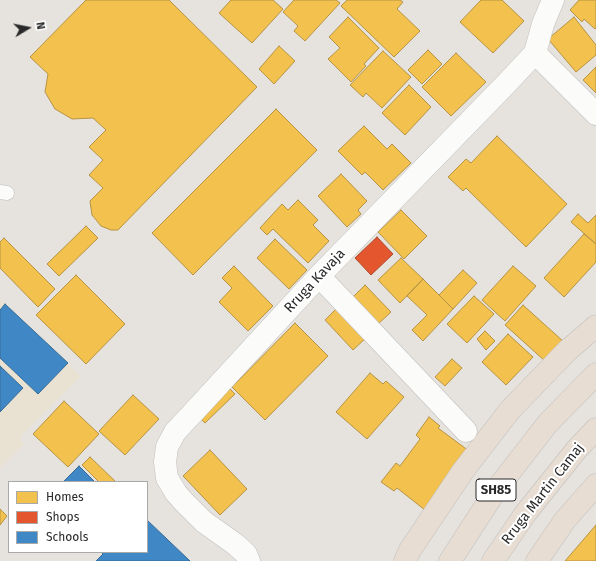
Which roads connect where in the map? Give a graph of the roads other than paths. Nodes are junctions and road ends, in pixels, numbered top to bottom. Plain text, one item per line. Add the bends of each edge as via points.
1 (553, 0) edge
2 (535, 53) junction
3 (596, 114) edge
4 (319, 276) junction
5 (596, 326) edge
6 (596, 374) edge
7 (596, 429) edge
8 (466, 431) dead end
9 (596, 485) edge
10 (249, 561) edge
11 (404, 561) edge
12 (450, 561) edge
13 (492, 561) edge
14 (537, 561) edge

1 - 2 street, Rruga Kavaja
2 - 3 street
2 - 4 street, Rruga Kavaja
4 - 8 street
4 - 10 street, Rruga Kavaja via 175,432 168,447 165,462 167,478 176,492 204,522 246,554
5 - 11 highway via 568,350 510,410 463,471
6 - 12 highway, SH85 via 548,423 496,490
7 - 13 highway, Rruga Martin Camaj / SH85 via 525,514
9 - 14 highway via 565,520

